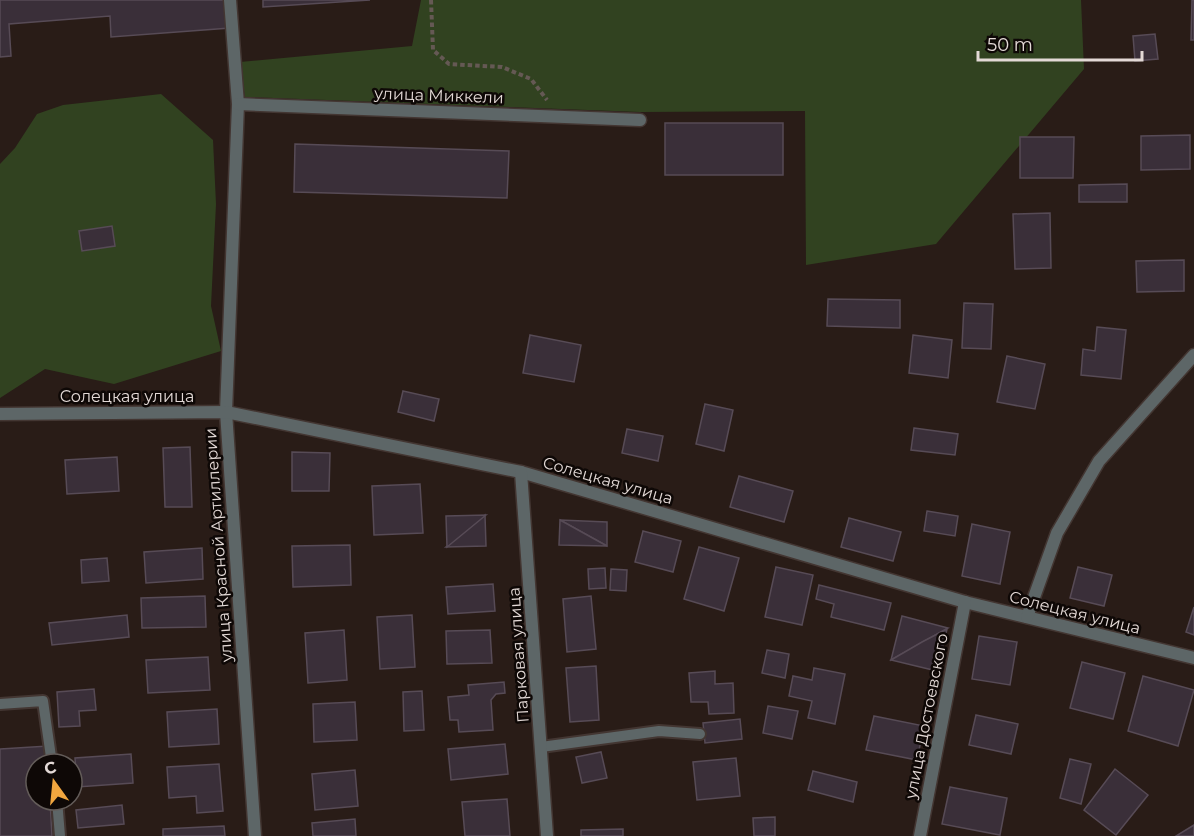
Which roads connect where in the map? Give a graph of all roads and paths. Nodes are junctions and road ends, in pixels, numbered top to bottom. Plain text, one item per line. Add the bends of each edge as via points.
1 (230, 0) edge
2 (431, 0) edge
3 (238, 104) junction
4 (559, 116) junction
5 (640, 120) dead end
6 (1194, 356) edge
7 (226, 412) junction
8 (0, 414) edge
9 (521, 472) junction
10 (965, 602) junction
11 (1027, 617) junction
12 (1194, 658) edge
13 (0, 704) edge
14 (700, 734) dead end
15 (541, 747) junction
16 (50, 752) edge
17 (58, 812) edge
18 (60, 836) edge
19 (255, 836) edge
20 (548, 836) edge
21 (920, 836) edge

1 - 3 street, улица Красной Артиллерии
2 - 4 path via 433,50 449,64 502,67 531,79
3 - 4 street, улица Миккели
3 - 7 street, улица Красной Артиллерии
4 - 5 street, улица Миккели
6 - 11 street via 1099,460 1057,533
7 - 8 street, Солецкая улица
7 - 9 street, Солецкая улица
7 - 19 street, улица Красной Артиллерии
9 - 10 street, Солецкая улица
9 - 15 street, Парковая улица
10 - 11 street, Солецкая улица
10 - 21 street, улица Достоевского
11 - 12 street, Солецкая улица
13 - 16 lane via 43,701
14 - 15 lane via 659,731
15 - 20 street, Парковая улица
17 - 18 lane

